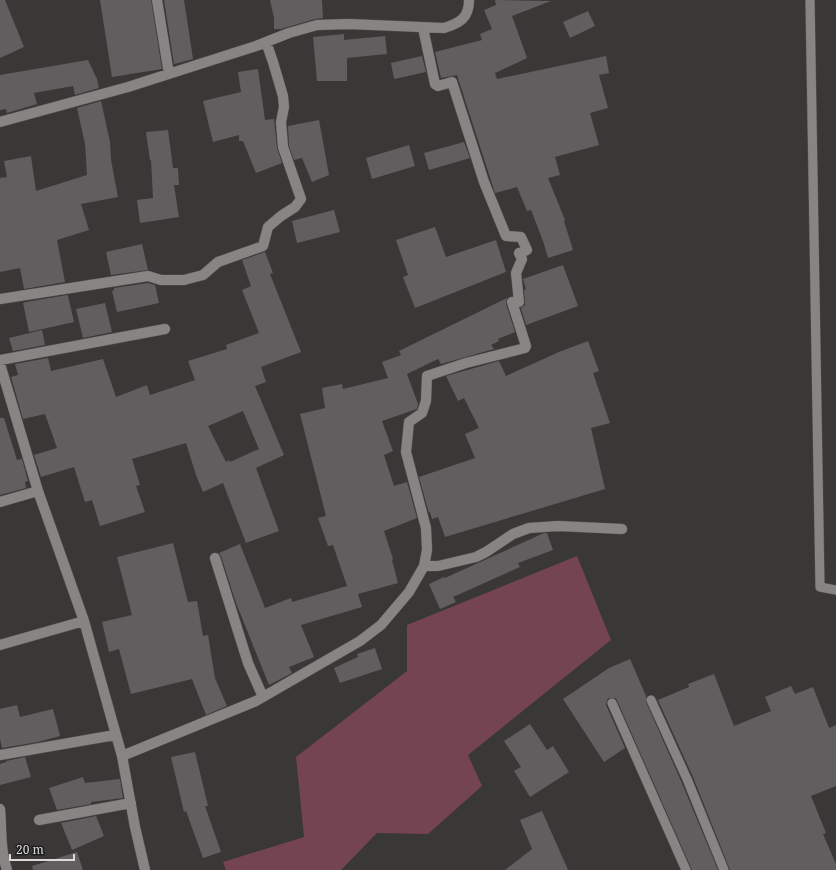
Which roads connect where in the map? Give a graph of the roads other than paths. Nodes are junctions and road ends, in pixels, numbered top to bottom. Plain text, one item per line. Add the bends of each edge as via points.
1 (157, 0) edge
2 (470, 0) edge
3 (810, 0) edge
4 (423, 28) junction
5 (266, 42) junction
6 (169, 74) junction
7 (0, 122) edge
8 (0, 300) edge
9 (165, 329) dead end
10 (0, 360) edge
11 (0, 364) edge
12 (38, 491) junction
13 (0, 502) edge
14 (622, 528) dead end
15 (215, 558) dead end
16 (424, 566) junction
17 (836, 590) edge
18 (84, 621) junction
19 (0, 645) edge
20 (263, 697) junction
21 (651, 700) dead end
22 (612, 703) dead end
23 (115, 735) junction
24 (0, 755) edge
25 (122, 756) junction
26 (131, 803) junction
27 (0, 810) edge
28 (39, 820) dead end
29 (7, 870) edge
30 (145, 870) edge
31 (686, 870) edge
32 (724, 870) edge

1 - 6 street
2 - 4 street via 465,17 460,21 444,28
3 - 17 lane via 820,587
4 - 5 street via 349,24 317,26
4 - 16 street via 436,84 438,86 452,82 484,182 506,236 521,237 527,250 520,253 522,259 516,273 519,302 512,302 525,348 427,376 426,400 422,413 409,422 406,452 426,528 427,550
5 - 6 street
5 - 8 street via 283,96 283,147 301,198 295,207 268,227 263,246 218,262 203,275 184,280 161,280 148,276
6 - 7 street
9 - 10 street
11 - 12 street
12 - 13 street
12 - 18 street
14 - 16 street via 529,528 476,557 438,566
15 - 20 street via 248,662
16 - 20 street via 409,592 381,625 360,641
18 - 19 street
18 - 23 street
20 - 25 street
21 - 32 lane
22 - 31 lane
23 - 24 street
23 - 25 street
25 - 26 street
26 - 28 street
26 - 30 street
27 - 29 street via 1,842

